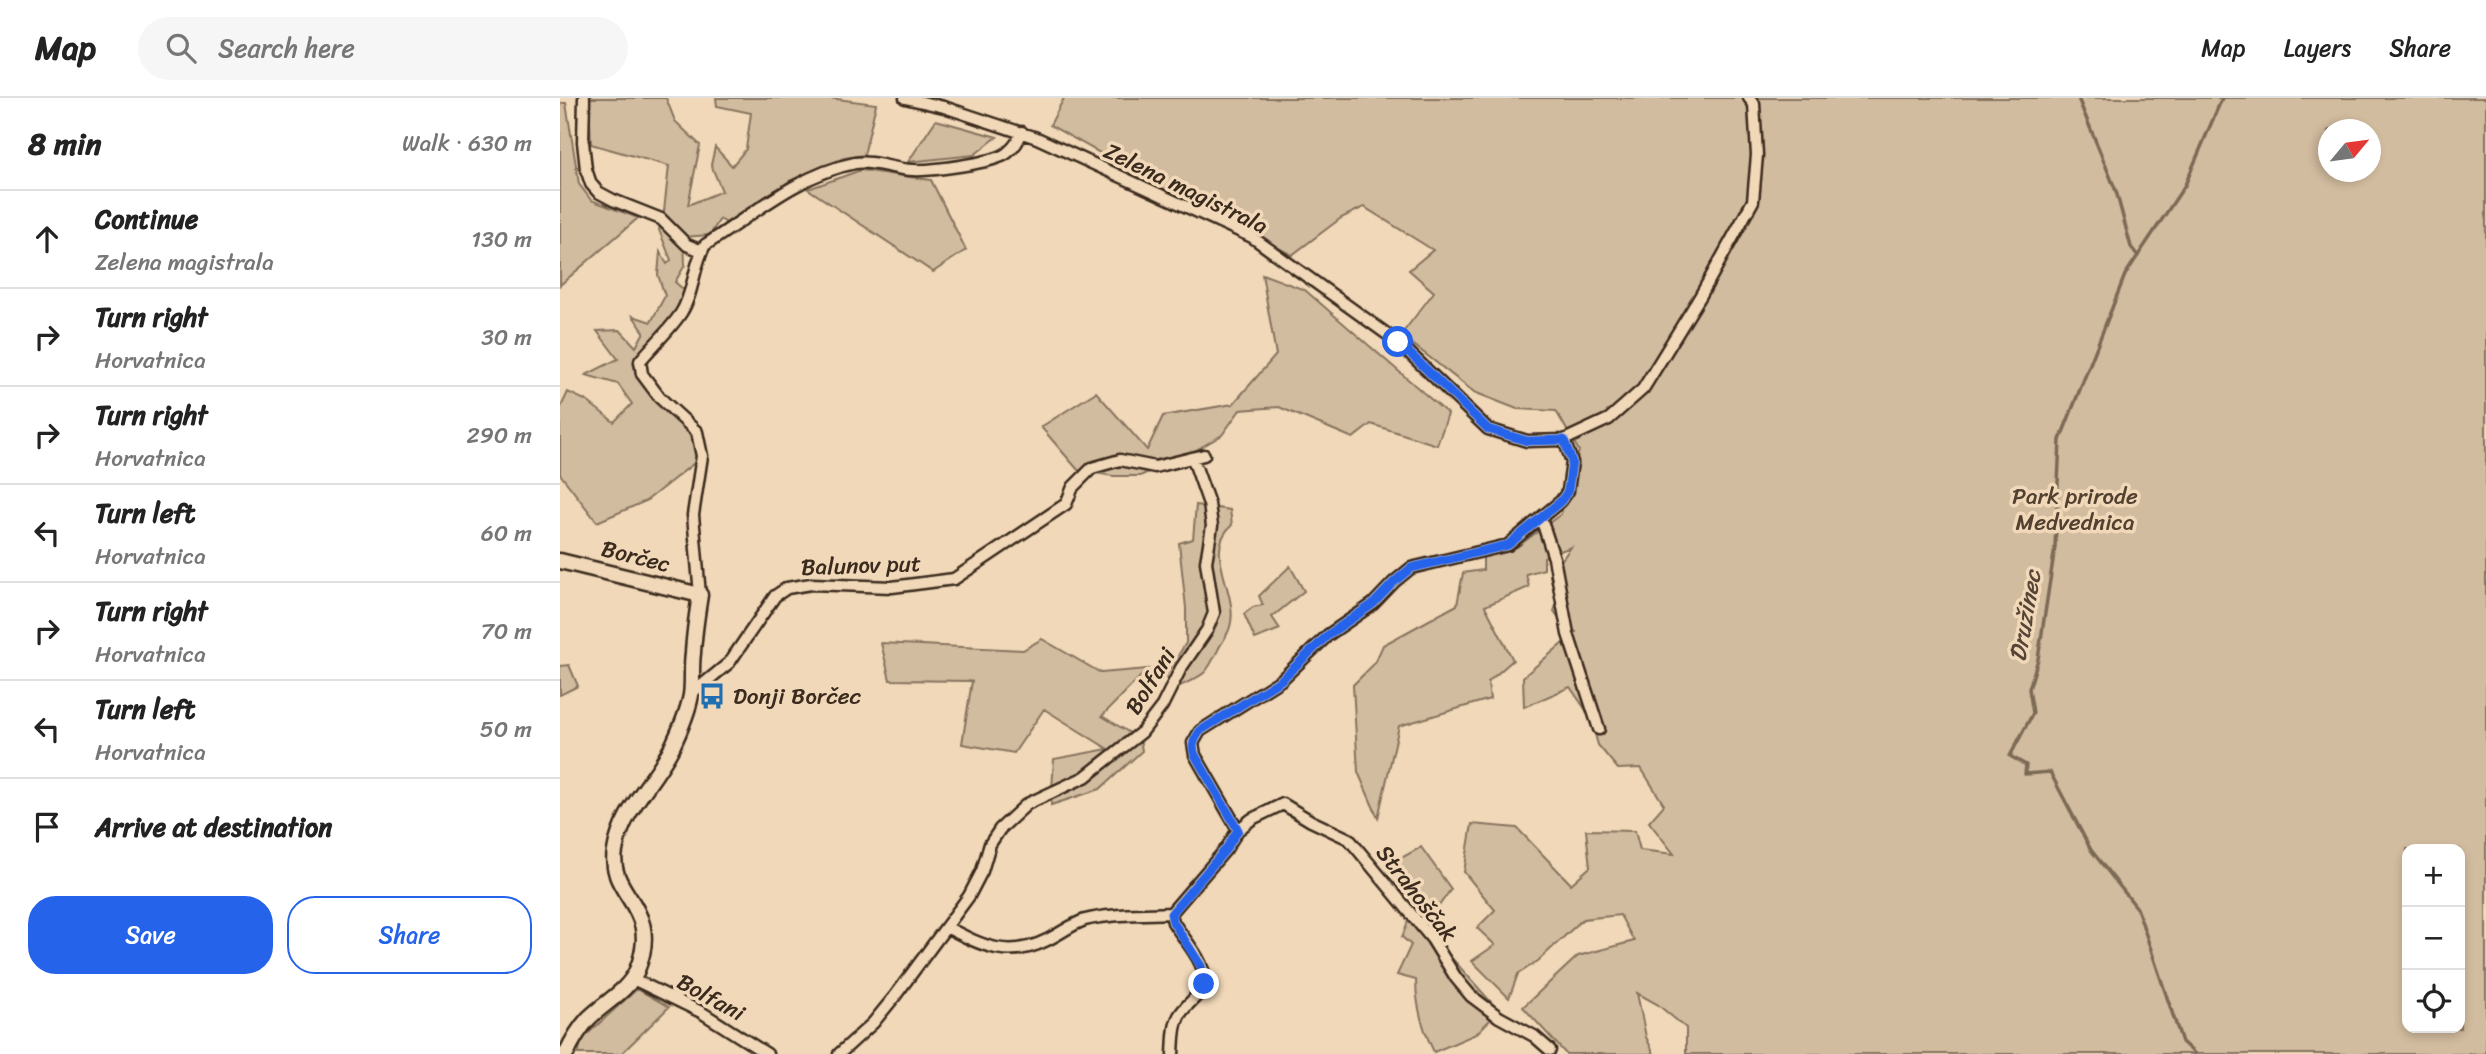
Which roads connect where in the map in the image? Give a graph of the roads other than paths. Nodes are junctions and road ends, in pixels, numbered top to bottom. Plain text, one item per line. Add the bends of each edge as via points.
1 (584, 98) edge
2 (905, 98) edge
3 (1749, 98) edge
4 (1022, 132) junction
5 (702, 251) junction
6 (1564, 440) junction
7 (1198, 457) joint
8 (1541, 518) junction
9 (560, 561) edge
10 (700, 595) junction
11 (691, 694) junction
12 (1599, 729) dead end
13 (1238, 830) junction
14 (1171, 914) junction
15 (946, 927) junction
16 (633, 979) junction
17 (1550, 1050) dead end
18 (566, 1054) edge
19 (767, 1054) edge
20 (839, 1054) edge
21 (1173, 1054) edge

1 - 5 street via 583,142 591,184 613,200 661,219 688,245
2 - 4 street, Zelena magistrala
3 - 6 street, Zelena magistrala via 1754,104 1757,155 1753,201 1643,389 1609,419
4 - 5 street via 1005,155 964,165 913,170 855,163 808,178
4 - 6 street, Zelena magistrala via 1252,237 1398,342 1488,429 1527,441
5 - 10 street via 681,313 640,361 642,374 660,398 697,432 702,456 693,515
6 - 8 street via 1572,462 1568,491
7 - 11 street, Balunov put via 1155,467 1120,460 1092,468 1073,487 1066,504 954,579 892,587 811,584 787,588 775,596 729,663
7 - 15 street, Bolfani via 1212,526 1206,562 1214,613 1207,630 1142,732 1085,777 1027,804 1000,829 976,884
8 - 12 street via 1554,558 1568,634
8 - 13 street via 1508,545 1411,568 1281,680 1200,731 1193,743 1195,755
9 - 10 street, Borčec
10 - 11 street
11 - 16 street via 672,747 632,805 617,841 615,873 644,925 645,938
13 - 14 street
13 - 17 street, Strahoščak via 1283,804 1349,839 1432,939 1471,996
14 - 15 street via 1087,920 1016,950 983,945
14 - 21 street via 1205,980 1180,1014
15 - 20 street, Bolfani via 873,1023
16 - 18 street via 589,1018
16 - 19 street, Bolfani via 701,1012

